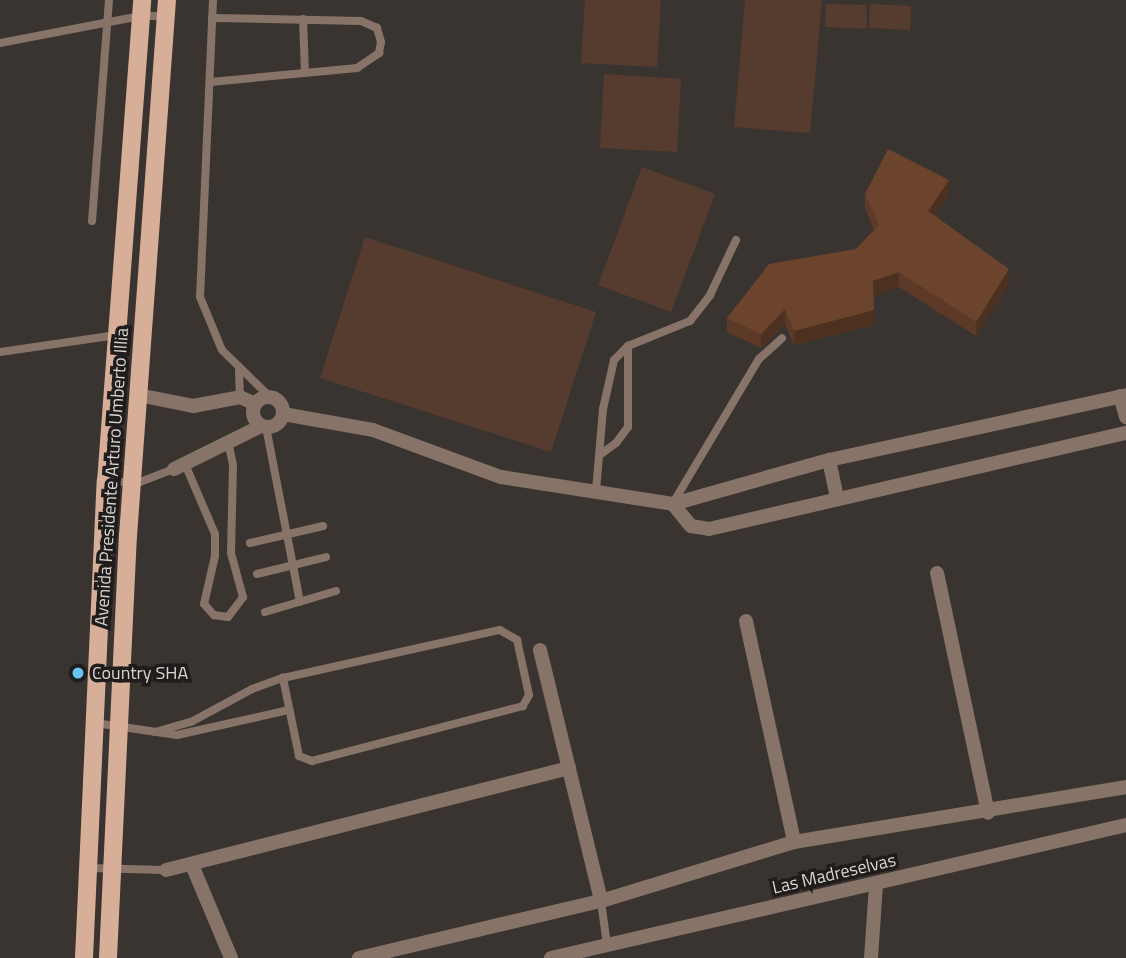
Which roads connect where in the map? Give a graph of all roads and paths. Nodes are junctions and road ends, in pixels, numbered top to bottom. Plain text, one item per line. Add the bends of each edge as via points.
1 (109, 0) edge
2 (213, 0) edge
3 (141, 8) edge
4 (167, 8) edge
5 (212, 18) junction
6 (303, 19) junction
7 (109, 22) junction
8 (0, 43) edge
9 (305, 73) junction
10 (209, 82) junction
11 (92, 221) dead end
12 (736, 240) dead end
13 (117, 335) junction
14 (782, 338) dead end
15 (628, 346) junction
16 (0, 352) edge
17 (239, 370) junction
18 (138, 395) junction
19 (1123, 395) edge
20 (240, 397) junction
21 (270, 397) junction
22 (255, 404) junction
23 (283, 414) junction
24 (1126, 417) edge
25 (264, 427) junction
26 (1126, 433) edge
27 (228, 442) junction
28 (601, 454) junction
29 (829, 460) junction
30 (179, 467) junction
31 (106, 482) junction
32 (131, 482) junction
33 (596, 491) junction
34 (837, 499) junction
35 (673, 504) junction
36 (323, 526) dead end
37 (288, 534) junction
38 (250, 543) dead end
39 (326, 557) dead end
40 (294, 565) junction
41 (937, 573) dead end
42 (257, 574) dead end
43 (336, 591) dead end
44 (300, 602) junction
45 (265, 612) dead end
46 (746, 621) dead end
47 (540, 650) dead end
48 (283, 678) junction
49 (289, 710) junction
50 (95, 723) junction
51 (119, 728) junction
52 (155, 732) junction
53 (569, 768) junction
54 (1126, 787) edge
55 (988, 813) junction
56 (1126, 825) edge
57 (794, 842) junction
58 (192, 865) junction
59 (88, 868) junction
60 (112, 870) junction
61 (166, 870) joint
62 (876, 884) junction
63 (601, 901) junction
64 (607, 945) junction
65 (588, 954) edge
66 (84, 958) edge
67 (108, 958) edge
68 (231, 958) edge
69 (359, 958) edge
70 (551, 958) edge
71 (871, 958) edge

1 - 7 lane
2 - 5 lane
3 - 4 lane
3 - 7 lane
3 - 13 main road, Avenida Presidente Arturo Umberto Illia
4 - 18 main road, Avenida Presidente Arturo Umberto Illia
5 - 6 lane
5 - 10 lane
6 - 9 lane
6 - 9 lane via 369,23 377,28 381,42 379,53 369,64
7 - 8 lane
7 - 11 lane
9 - 10 lane
10 - 17 lane via 200,296 218,343
12 - 15 lane via 710,295 690,321
13 - 16 lane
13 - 31 main road, Avenida Presidente Arturo Umberto Illia
14 - 35 lane via 759,359
15 - 28 lane via 614,360 608,376
15 - 28 lane via 628,427
17 - 20 lane
17 - 21 lane
18 - 20 street via 193,407
18 - 32 main road, Avenida Presidente Arturo Umberto Illia
19 - 24 street
19 - 29 street
20 - 22 street
21 - 22 street
21 - 23 street via 279,401
22 - 25 street via 253,414
23 - 25 street via 275,426
23 - 33 street via 373,429 501,477
25 - 27 street
25 - 37 lane
26 - 34 street
27 - 30 street
27 - 30 lane via 233,465 231,553 243,597 228,617 214,615 204,604 215,534
28 - 33 lane
29 - 34 street
29 - 35 street
30 - 32 lane
31 - 32 lane
31 - 50 main road, Avenida Presidente Arturo Umberto Illia
32 - 51 main road, Avenida Presidente Arturo Umberto Illia
33 - 35 street
34 - 35 street via 709,529 691,526
36 - 37 lane
37 - 38 lane
37 - 40 lane
39 - 40 lane
40 - 42 lane
40 - 44 lane
41 - 55 street
43 - 44 lane
44 - 45 lane
46 - 57 street
47 - 53 street
48 - 49 lane
48 - 49 lane via 500,630 517,640 529,695 523,706 312,761 299,756
48 - 52 lane via 261,684 191,722
49 - 52 lane via 177,735
50 - 51 lane
50 - 59 main road, Avenida Presidente Arturo Umberto Illia
51 - 52 lane
51 - 60 main road, Avenida Presidente Arturo Umberto Illia
53 - 58 street
53 - 63 street
54 - 55 street
55 - 57 street
56 - 62 street, Las Madreselvas
57 - 63 street
58 - 61 street
58 - 68 street
59 - 60 lane
59 - 66 main road, Avenida Presidente Arturo Umberto Illia
60 - 61 lane
60 - 67 main road, Avenida Presidente Arturo Umberto Illia
62 - 64 street, Las Madreselvas
62 - 71 street
63 - 64 lane
63 - 69 street
64 - 65 street, Las Madreselvas
65 - 70 street, Las Madreselvas

